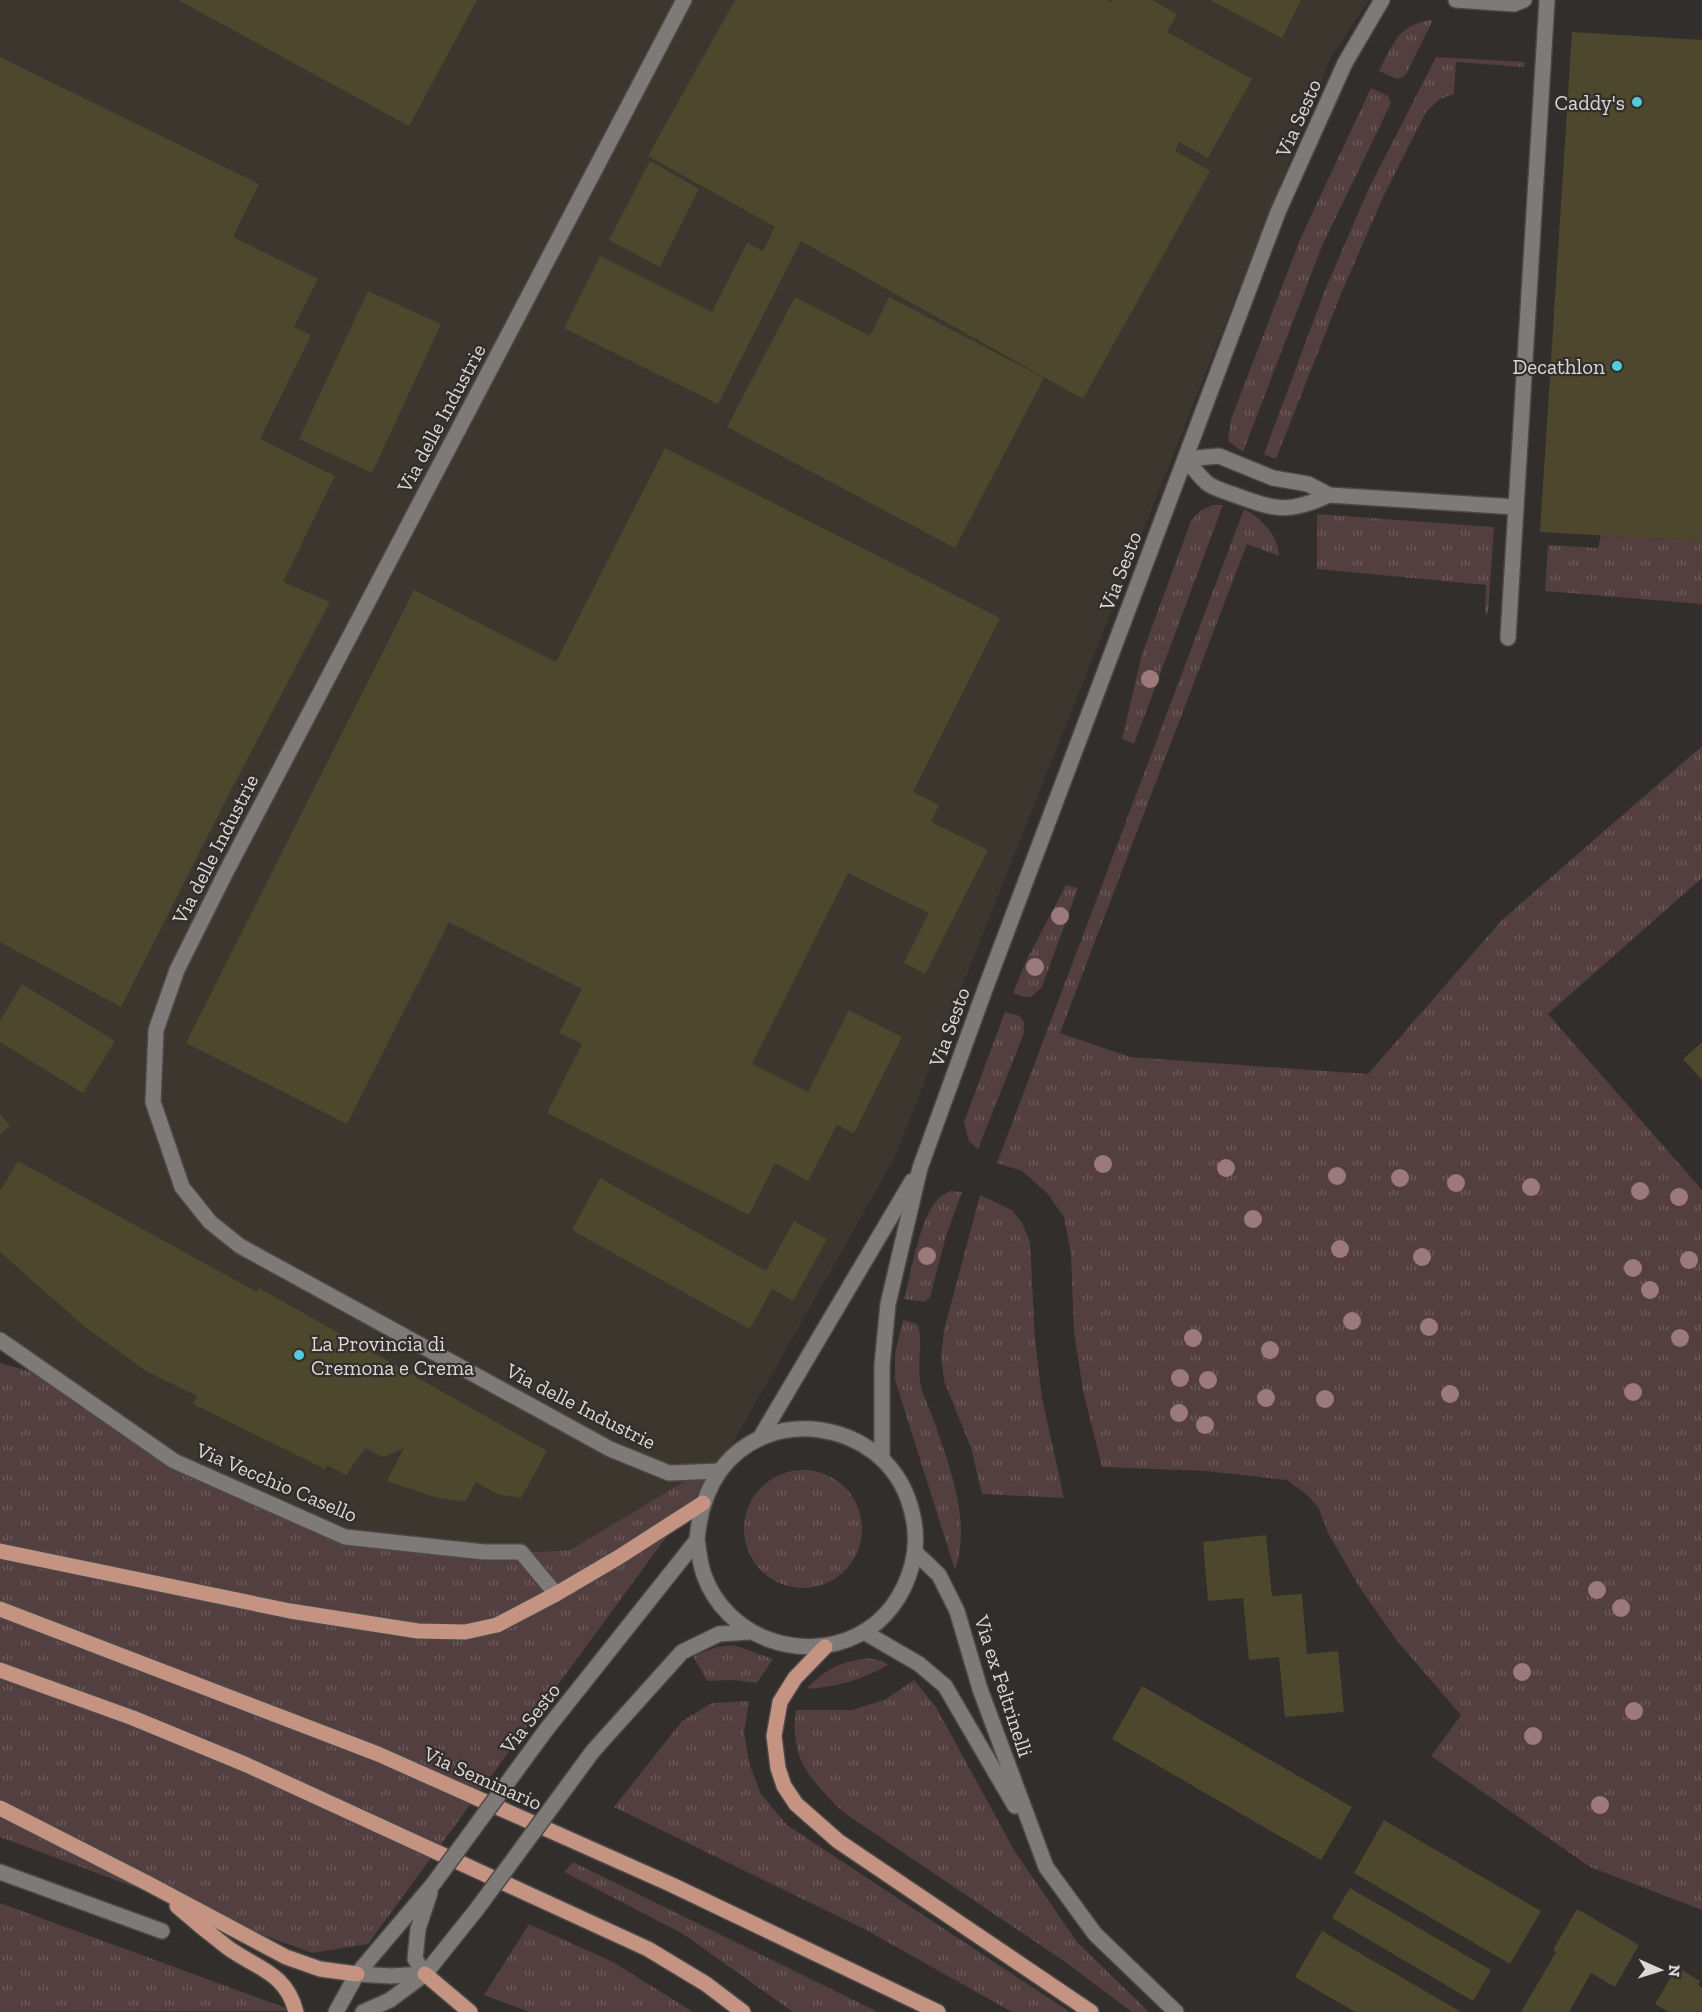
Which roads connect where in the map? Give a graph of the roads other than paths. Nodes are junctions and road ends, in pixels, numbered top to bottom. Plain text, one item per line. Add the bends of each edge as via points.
1 (684, 0) edge
2 (1382, 0) edge
3 (1456, 0) edge
4 (1524, 0) edge
5 (1547, 0) edge
6 (1185, 459) junction
7 (1329, 495) junction
8 (1516, 507) junction
9 (1508, 638) dead end
10 (920, 1168) junction
11 (0, 1340) edge
12 (760, 1438) junction
13 (882, 1458) junction
14 (720, 1471) junction
15 (703, 1503) junction
16 (697, 1540) junction
17 (0, 1551) edge
18 (915, 1553) junction
19 (555, 1594) junction
20 (0, 1609) edge
21 (749, 1632) junction
22 (864, 1632) junction
23 (825, 1647) junction
24 (0, 1670) edge
25 (0, 1808) edge
26 (1036, 1843) junction
27 (0, 1872) edge
28 (434, 1883) junction
29 (148, 1884) junction
30 (162, 1931) dead end
31 (357, 1974) junction
32 (425, 1974) junction
33 (297, 2012) edge
34 (336, 2012) edge
35 (363, 2012) edge
36 (470, 2012) edge
37 (743, 2012) edge
38 (938, 2012) edge
39 (1091, 2012) edge
40 (1176, 2012) edge

1 - 14 street, Via delle Industrie via 177,970 156,1030 153,1102 182,1187 210,1222 240,1246 610,1449 669,1473
2 - 6 street, Via Sesto via 1345,63 1278,212
3 - 4 street via 1514,4
5 - 8 street
6 - 7 street via 1219,456 1273,478 1308,484
6 - 7 street via 1208,485 1265,506 1292,507
6 - 10 street, Via Sesto
7 - 8 street
8 - 9 street
10 - 12 street, Via Sesto
10 - 13 street, Via Sesto via 888,1304 882,1365
11 - 19 street, Via Vecchio Casello via 174,1461 345,1537 484,1552 521,1552
12 - 13 street, Via Sesto via 791,1429 825,1429 855,1439
12 - 14 street, Via Sesto via 738,1452
13 - 18 street, Via Sesto via 903,1485 915,1518
14 - 15 street, Via Sesto
15 - 16 street, Via Sesto
15 - 19 main road
16 - 21 street, Via Sesto via 704,1576 722,1607
16 - 28 street, Via Sesto, bridge via 546,1730
17 - 19 main road via 290,1611 417,1631 465,1632 497,1625
18 - 22 street, Via Sesto via 907,1584 889,1611
18 - 26 street, Via ex Feltrinelli via 939,1575 957,1611 980,1689
20 - 38 main road, Via Seminario via 378,1754 670,1884
21 - 23 street, Via Sesto via 786,1646
21 - 32 street, bridge via 719,1634 682,1652 593,1751
22 - 23 street, Via Sesto
22 - 26 street, Via ex Feltrinelli via 919,1664 945,1686
23 - 39 main road via 795,1678 780,1702 774,1736 778,1768 796,1804 838,1841
24 - 37 main road via 247,1765 648,1949
25 - 29 main road
26 - 40 street, Via ex Feltrinelli via 1046,1867 1095,1934
27 - 30 street
28 - 31 street, Via Sesto
28 - 32 street via 418,1929 415,1959
29 - 31 main road via 285,1957 320,1969
29 - 33 main road via 229,1948 276,1976 293,1998
31 - 32 street
31 - 34 street, Via Sesto
32 - 35 street via 390,2000
32 - 36 main road

